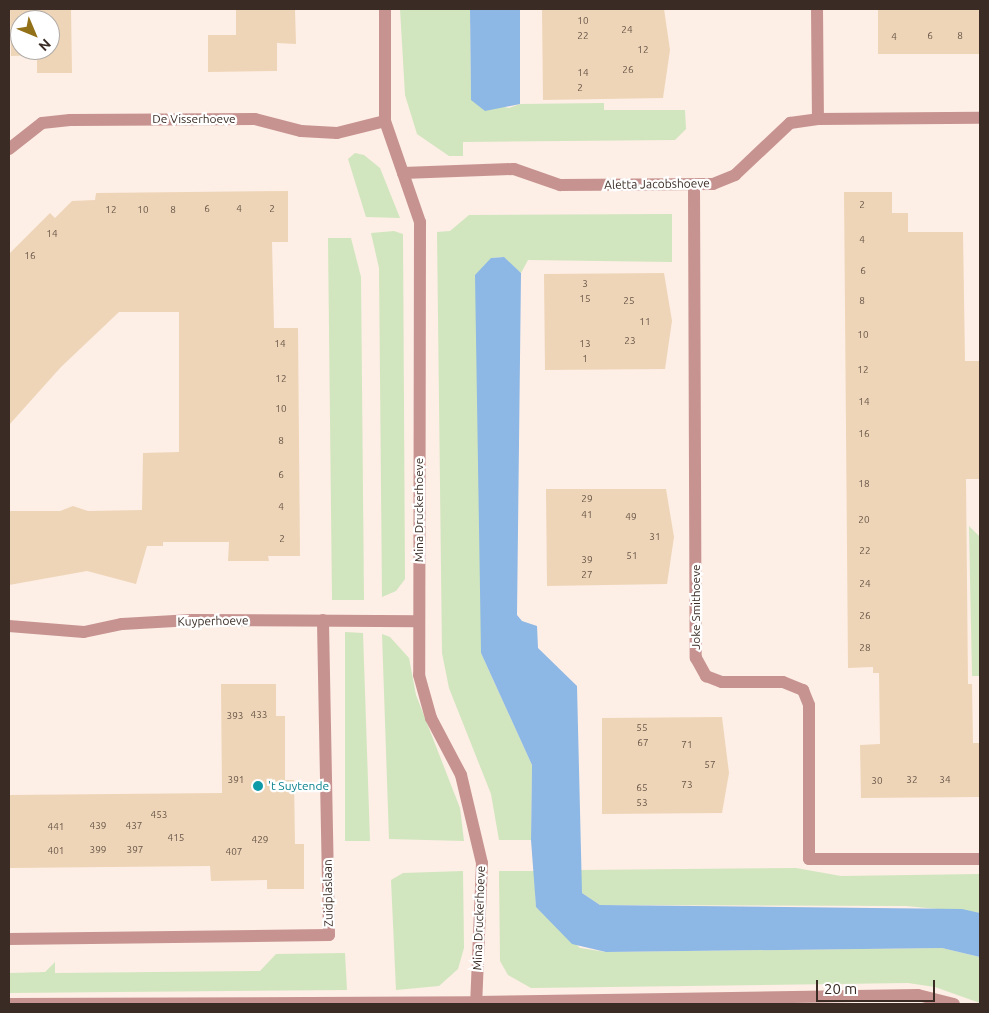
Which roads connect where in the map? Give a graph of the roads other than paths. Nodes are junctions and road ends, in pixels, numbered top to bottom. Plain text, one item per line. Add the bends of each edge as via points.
1 (385, 9) edge
2 (817, 9) edge
3 (980, 118) edge
4 (818, 119) junction
5 (385, 120) junction
6 (9, 149) edge
7 (403, 173) junction
8 (694, 185) junction
9 (323, 620) junction
10 (419, 621) junction
11 (9, 626) edge
12 (980, 859) edge
13 (9, 939) edge
14 (476, 1003) edge
15 (9, 1004) edge
16 (954, 1004) edge

1 - 5 street, Mina Druckerhoeve
2 - 4 street
3 - 4 street, Aletta Jacobshoeve
4 - 8 street, Aletta Jacobshoeve via 790,123 735,175 712,184
5 - 6 street, De Visserhoeve via 337,133 302,131 255,119 70,120 42,123
5 - 7 street, Mina Druckerhoeve
7 - 8 street, Aletta Jacobshoeve via 514,170 560,185
7 - 10 street, Mina Druckerhoeve via 420,222
8 - 12 street, Joke Smithoeve via 696,658 706,676 722,682 783,682 803,690 809,704 809,859
9 - 10 street, Kuyperhoeve
9 - 11 street, Kuyperhoeve via 170,621 122,624 84,632
9 - 13 street, Zuidplaslaan via 329,935
10 - 14 street, Mina Druckerhoeve via 419,675 431,718 461,775 482,863
14 - 15 street
14 - 16 street via 918,995

